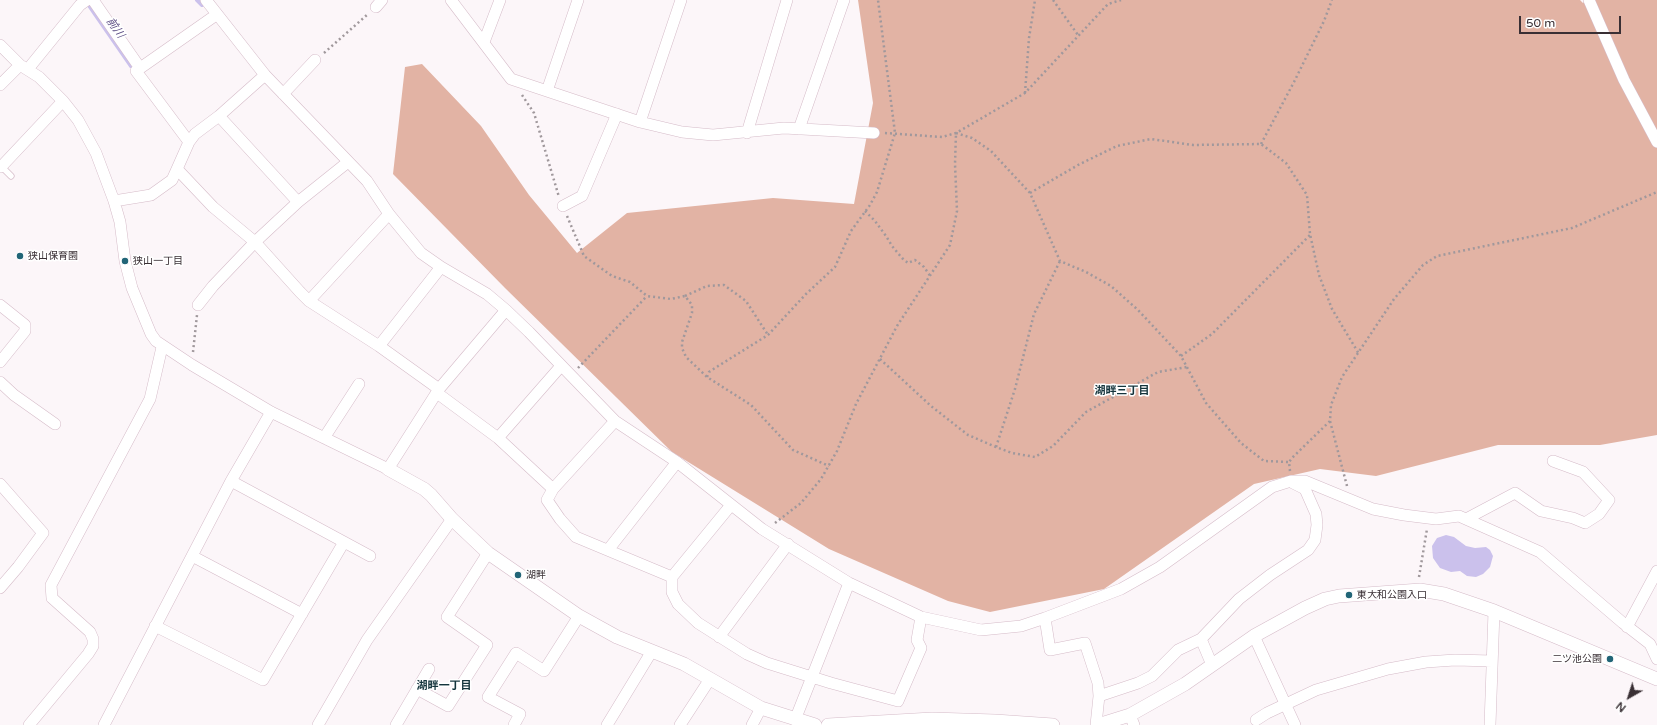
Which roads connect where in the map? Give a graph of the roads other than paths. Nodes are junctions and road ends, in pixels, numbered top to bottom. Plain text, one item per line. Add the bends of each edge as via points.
1 (94, 0) edge
2 (206, 0) edge
3 (451, 0) edge
4 (500, 0) edge
5 (578, 0) edge
6 (681, 0) edge
7 (787, 0) edge
8 (844, 0) edge
9 (1588, 0) edge
10 (83, 2) edge
11 (216, 15) junction
12 (484, 42) junction
13 (0, 46) edge
14 (315, 60) road end
15 (24, 67) junction
16 (140, 68) junction
17 (265, 75) junction
18 (0, 85) edge
19 (547, 91) junction
20 (283, 94) junction
21 (63, 101) junction
22 (617, 114) junction
23 (219, 116) junction
24 (640, 122) junction
25 (800, 129) junction
26 (747, 132) junction
27 (874, 134) road end
28 (189, 142) junction
29 (1657, 142) edge
30 (348, 162) junction
31 (1, 166) edge
32 (177, 169) junction
33 (11, 176) dead end
34 (114, 201) junction
35 (298, 202) junction
36 (563, 206) road end
37 (389, 214) junction
38 (255, 242) junction
39 (441, 267) junction
40 (309, 301) junction
41 (0, 305) edge
42 (198, 305) road end
43 (506, 310) junction
44 (162, 346) junction
45 (380, 346) junction
46 (0, 362) edge
47 (561, 366) junction
48 (0, 382) edge
49 (359, 384) dead end
50 (438, 391) junction
51 (271, 412) junction
52 (615, 421) junction
53 (55, 424) dead end
54 (324, 438) junction
55 (498, 438) junction
56 (1553, 461) dead end
57 (677, 462) junction
58 (388, 469) junction
59 (231, 481) junction
60 (1291, 481) junction
61 (0, 484) edge
62 (553, 489) junction
63 (731, 505) junction
64 (1466, 519) junction
65 (452, 520) junction
66 (344, 542) junction
67 (788, 544) junction
68 (608, 550) junction
69 (488, 553) junction
70 (192, 556) junction
71 (370, 556) dead end
72 (1657, 571) edge
73 (672, 577) junction
74 (850, 583) junction
75 (0, 588) edge
76 (1494, 611) junction
77 (302, 614) junction
78 (579, 616) junction
79 (921, 617) junction
80 (1045, 618) junction
81 (155, 626) junction
82 (1627, 627) junction
83 (1254, 636) junction
84 (719, 637) junction
85 (1201, 639) junction
86 (652, 652) junction
87 (1657, 659) edge
88 (1492, 661) junction
89 (1212, 665) junction
90 (429, 669) dead end
91 (811, 676) junction
92 (710, 679) junction
93 (1657, 679) edge
94 (417, 689) junction
95 (1099, 696) junction
96 (1285, 704) junction
97 (761, 708) junction
98 (794, 720) junction
99 (1132, 720) edge
100 (1256, 720) dead end
101 (995, 723) edge
102 (29, 725) edge
103 (104, 725) edge
104 (318, 725) edge
105 (396, 725) edge
106 (514, 725) edge
107 (607, 725) edge
108 (680, 725) edge
109 (752, 725) edge
110 (816, 725) edge
111 (828, 725) edge
112 (1054, 725) edge
113 (1097, 725) edge
114 (1295, 725) edge
115 (1490, 725) edge

1 - 16 street
2 - 11 street
3 - 12 street
4 - 12 street
5 - 19 street
6 - 24 street
7 - 26 street
8 - 25 street
9 - 29 street via 1624,80
10 - 15 street
11 - 16 street
11 - 17 street
12 - 19 street via 511,80
13 - 15 street
14 - 20 street
15 - 18 street
15 - 21 street
16 - 28 street via 136,71
17 - 20 street
17 - 23 street
19 - 22 street
20 - 30 street
21 - 31 street
21 - 34 street via 78,120 96,153
22 - 24 street
22 - 36 street via 582,196
23 - 28 street via 195,134
23 - 35 street
24 - 26 street via 682,132
25 - 26 street
25 - 27 street
28 - 32 street
30 - 35 street
30 - 37 street via 367,181
31 - 33 lane
32 - 34 street via 172,180 152,195
32 - 38 street via 214,207
34 - 44 street via 132,288 151,334
35 - 38 street
37 - 39 street via 421,253
37 - 40 street
38 - 40 street
38 - 42 street
39 - 43 street via 487,294
39 - 45 street
40 - 45 street
41 - 46 street via 25,325 25,331
43 - 47 street
43 - 50 street
44 - 51 street
44 - 102 street via 150,399 50,585 52,598 90,632 93,646
45 - 50 street
47 - 52 street
47 - 55 street
48 - 53 street
49 - 54 street
50 - 55 street
50 - 58 street
51 - 54 street
51 - 59 street
52 - 57 street
52 - 62 street
54 - 58 street
55 - 62 street
56 - 64 street via 1583,472 1609,500 1599,514 1585,523 1541,511 1515,493
57 - 63 street
57 - 68 street
58 - 65 street via 428,492
59 - 66 street
59 - 70 street
60 - 64 street via 1305,481 1373,509 1436,519 1459,516
60 - 80 street via 1272,487 1160,566 1121,589
60 - 85 street via 1305,489 1316,514 1315,540 1308,550 1239,599
61 - 75 street via 43,533
62 - 68 street via 547,500 560,520 576,536
63 - 67 street via 762,529
63 - 73 street
64 - 82 street via 1540,552
65 - 69 street
65 - 104 street via 367,640
66 - 71 street
66 - 77 street
67 - 74 street
67 - 84 street
68 - 73 street
69 - 78 street
69 - 94 street via 447,617 488,645 448,706
70 - 77 street
70 - 81 street
72 - 82 street
73 - 84 street via 672,592 678,604 698,623
74 - 79 street
74 - 91 street
76 - 83 street via 1444,594 1420,590 1338,596 1305,608
76 - 88 street
76 - 93 street
77 - 81 street via 263,680
78 - 86 street via 617,637
78 - 106 street via 544,671 516,653 488,697 520,714
79 - 80 street via 981,630 1021,626
79 - 91 street via 917,640 921,648 898,700
80 - 95 street via 1050,650 1085,642 1098,683
81 - 103 street
82 - 87 street via 1650,644
83 - 89 street
83 - 96 street
84 - 91 street via 754,657
85 - 89 street
85 - 95 street via 1178,650 1152,676
86 - 92 street via 684,664
86 - 107 street
88 - 96 street via 1455,660 1388,668 1316,690
88 - 115 street
89 - 99 street
90 - 94 street
91 - 98 street
92 - 97 street
92 - 108 street
94 - 105 street
95 - 113 street
96 - 100 street
96 - 114 street
97 - 98 street
97 - 109 street
98 - 110 street
99 - 113 street
101 - 111 street via 932,719
101 - 112 street

